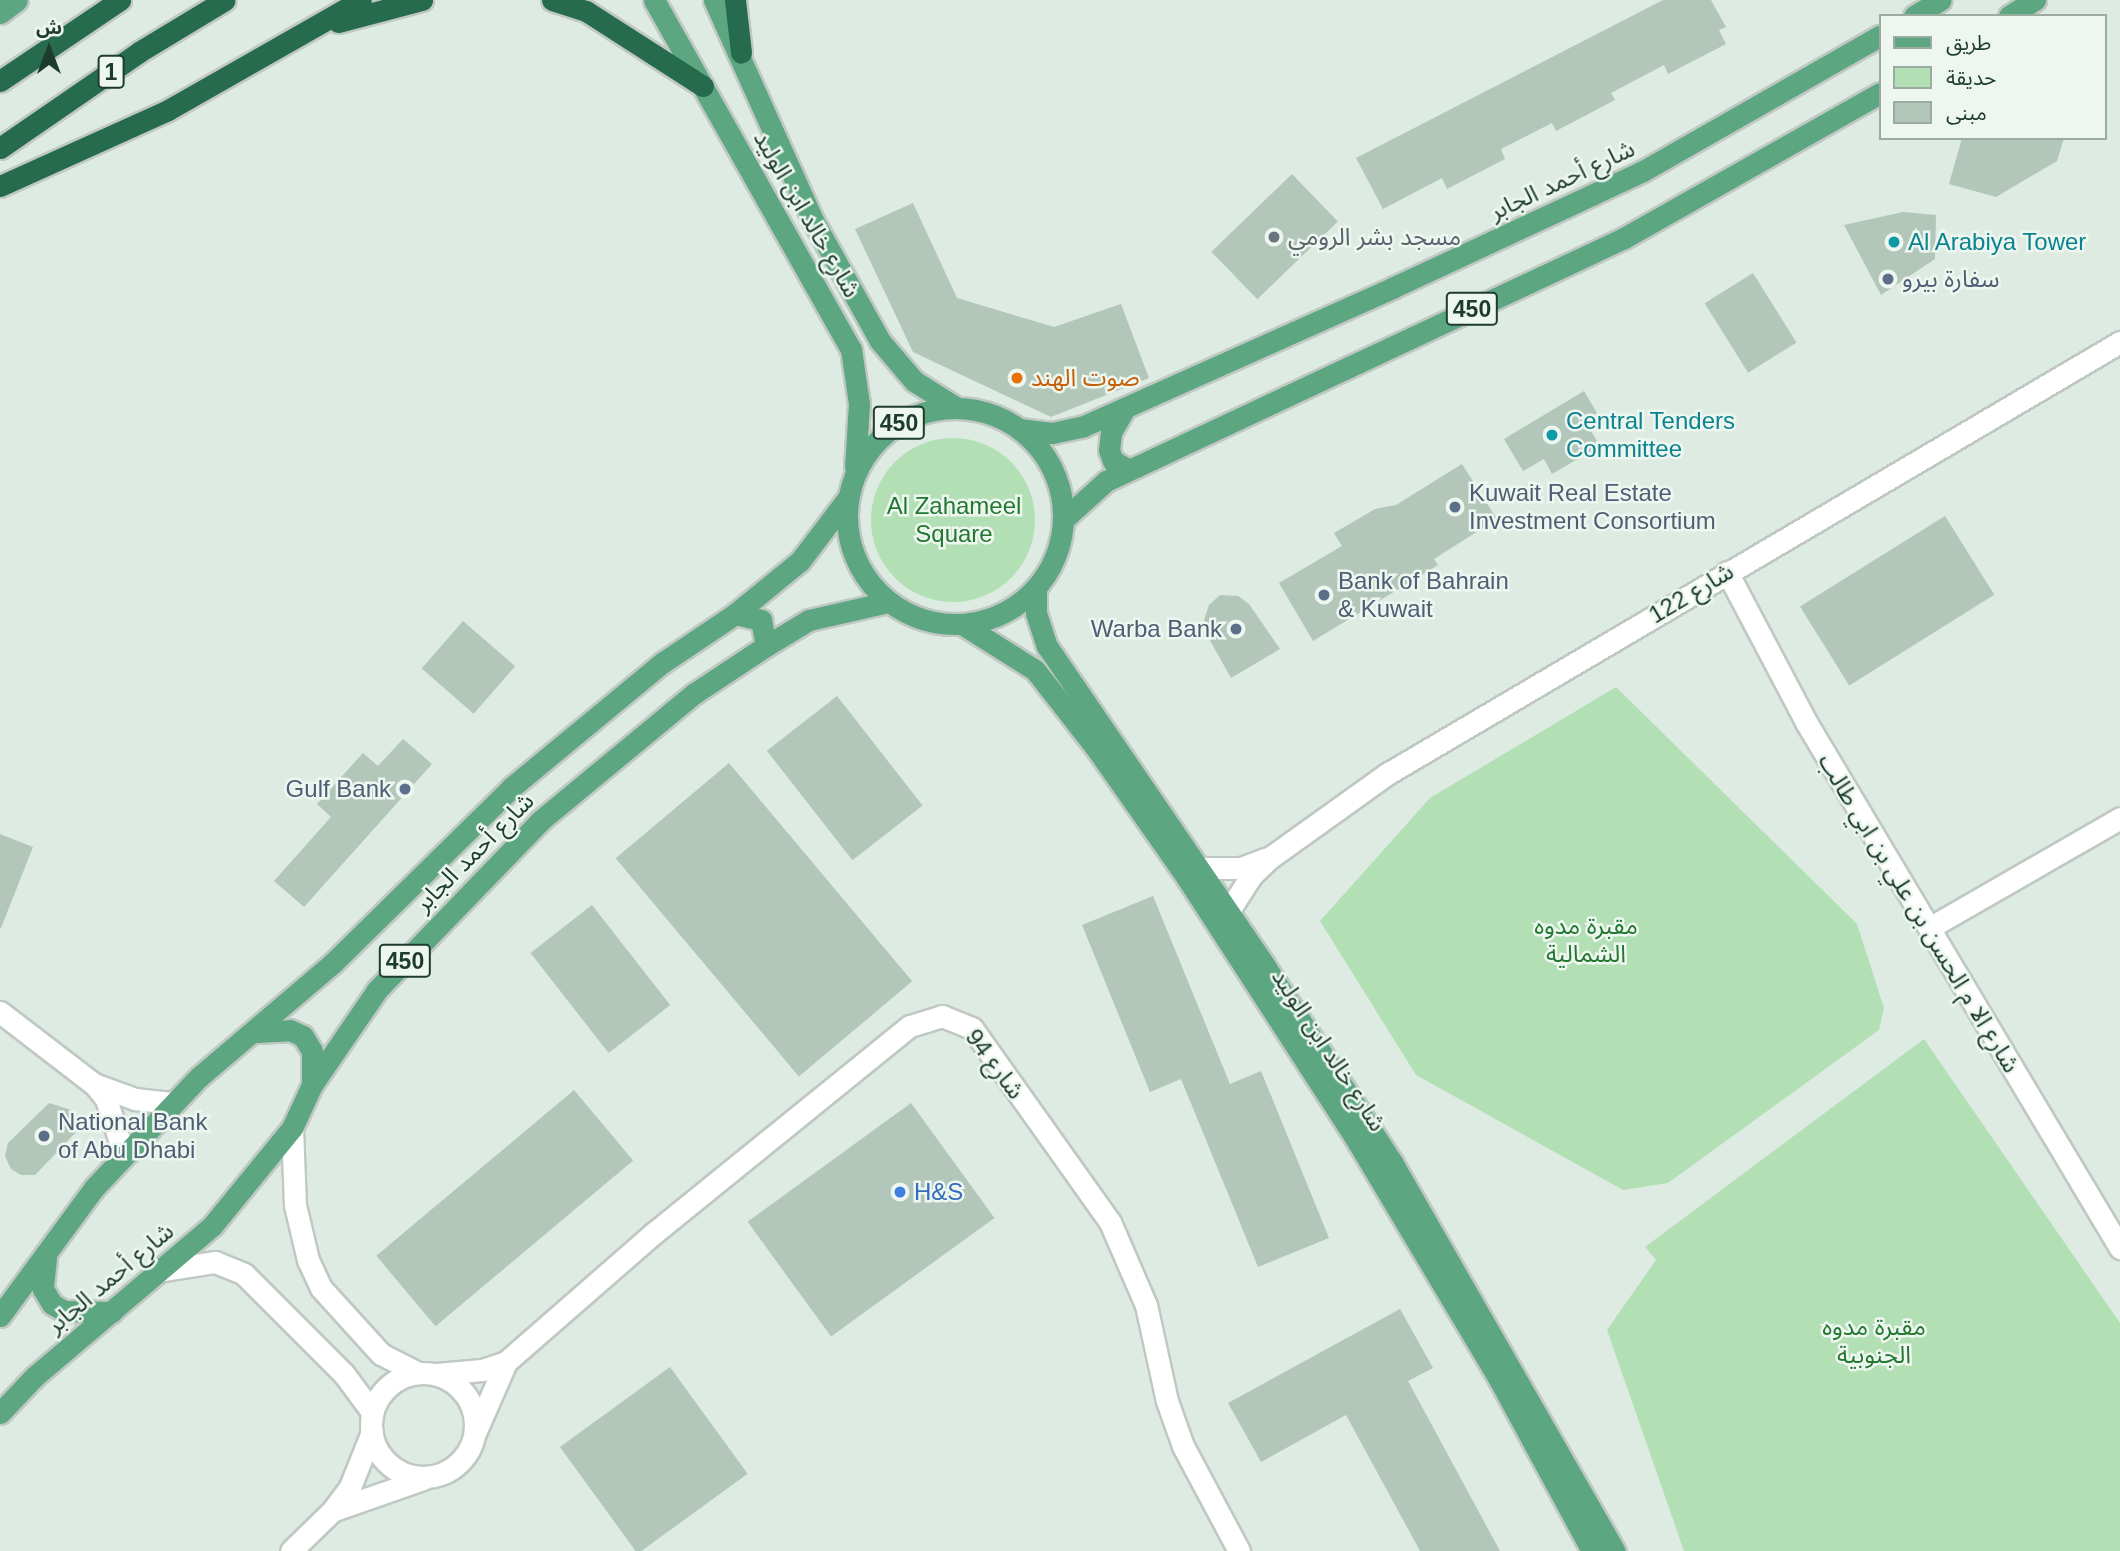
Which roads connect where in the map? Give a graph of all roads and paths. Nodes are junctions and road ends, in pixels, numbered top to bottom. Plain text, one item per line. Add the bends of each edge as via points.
1 (9, 0) edge
2 (17, 0) edge
3 (120, 0) edge
4 (225, 0) edge
5 (361, 0) edge
6 (422, 0) edge
7 (552, 0) edge
8 (654, 0) edge
9 (714, 0) edge
10 (734, 0) edge
11 (2035, 0) edge
12 (1939, 1) edge
13 (0, 6) edge
14 (0, 13) edge
15 (1917, 14) edge
16 (2012, 14) edge
17 (309, 30) junction
18 (1878, 37) edge
19 (741, 53) junction
20 (0, 81) edge
21 (703, 86) junction
22 (1878, 94) edge
23 (0, 148) edge
24 (0, 186) edge
25 (2120, 342) edge
26 (957, 408) junction
27 (1125, 408) junction
28 (1019, 429) junction
29 (1129, 470) junction
30 (855, 472) junction
31 (847, 499) junction
32 (1064, 519) junction
33 (1727, 572) junction
34 (1036, 589) junction
35 (888, 602) junction
36 (735, 614) junction
37 (962, 624) junction
38 (766, 646) junction
39 (2120, 818) edge
40 (1270, 857) junction
41 (1198, 868) junction
42 (1228, 912) junction
43 (1928, 928) junction
44 (0, 1012) edge
45 (257, 1032) junction
46 (94, 1084) junction
47 (312, 1085) junction
48 (174, 1103) junction
49 (292, 1128) junction
50 (115, 1165) junction
51 (2120, 1248) edge
52 (47, 1256) junction
53 (163, 1270) junction
54 (112, 1312) junction
55 (0, 1317) edge
56 (506, 1362) junction
57 (425, 1374) junction
58 (0, 1413) edge
59 (372, 1422) junction
60 (475, 1433) junction
61 (434, 1476) junction
62 (332, 1511) junction
63 (291, 1551) edge
64 (1239, 1551) edge
65 (1592, 1551) edge
66 (1615, 1551) edge

1 - 13 main road
2 - 14 main road
3 - 20 highway, 1
4 - 23 highway, 1 via 139,52
5 - 17 highway
6 - 17 highway
7 - 21 highway via 586,11
8 - 21 main road, شارع خالد ابن الوليد
9 - 19 main road, شارع خالد ابن الوليد
10 - 19 highway
11 - 16 main road
12 - 15 main road
17 - 24 highway via 167,110
18 - 27 main road, شارع أحمد الجابر / 450 via 1607,189
19 - 26 main road, شارع خالد ابن الوليد via 814,222 880,341 914,381
21 - 30 main road, شارع خالد ابن الوليد via 851,349 859,404
22 - 29 main road, 450 via 1623,238
25 - 33 street, شارع 122
26 - 28 main road, 450 via 1000,417
26 - 30 main road, 450 via 908,418 868,450
27 - 28 main road, شارع أحمد الجابر / 450 via 1084,426 1052,433
27 - 29 main road via 1111,432 1109,450 1113,461
28 - 32 main road, 450 via 1048,459
29 - 32 main road, 450 via 1106,481
30 - 31 main road, 450
31 - 35 main road, 450 via 845,522 858,567
31 - 36 main road, شارع أحمد الجابر / 450 via 800,561
32 - 34 main road, 450 via 1056,557
33 - 40 street, شارع 122 via 1387,774
33 - 43 street, شارع الا م الحسن بن علي بن ابي طالب via 1806,722
34 - 37 main road, 450 via 1010,610
34 - 41 main road, شارع خالد ابن الوليد via 1036,612 1047,646
35 - 37 main road, 450 via 936,623
35 - 38 main road, شارع أحمد الجابر / 450 via 834,611
36 - 38 main road via 744,612 761,620
36 - 45 main road, شارع أحمد الجابر / 450 via 662,663 512,787
37 - 65 main road, شارع خالد ابن الوليد via 1035,670 1187,878 1357,1141 1500,1381
38 - 47 main road, شارع أحمد الجابر / 450 via 695,693 540,821 377,990
39 - 43 street
40 - 41 street, شارع 122 via 1241,868
40 - 42 street, شارع 122 via 1251,876
41 - 42 main road, شارع خالد ابن الوليد
42 - 66 main road, شارع خالد ابن الوليد via 1392,1162
43 - 51 street, شارع الا م الحسن بن علي بن ابي طالب
44 - 46 street
45 - 47 main road via 290,1030 303,1037 312,1051
45 - 48 main road, شارع أحمد الجابر / 450
46 - 48 street via 135,1099
46 - 50 street via 116,1119 120,1142
47 - 49 main road, شارع أحمد الجابر / 450
48 - 50 main road, شارع أحمد الجابر / 450
49 - 53 main road, شارع أحمد الجابر / 450 via 212,1226
49 - 57 street via 295,1205 308,1260 321,1288 381,1354
50 - 52 main road, شارع أحمد الجابر / 450
52 - 54 main road via 43,1289 52,1304 64,1311
52 - 55 main road, شارع أحمد الجابر / 450
53 - 54 main road, شارع أحمد الجابر / 450
53 - 59 street via 215,1262 244,1274 344,1374
54 - 58 main road, شارع أحمد الجابر / 450
56 - 57 street, شارع 94 via 469,1372
56 - 60 street, شارع 94
56 - 64 street, شارع 94 via 654,1233 910,1026 942,1016 959,1020 972,1028 1110,1223 1146,1306 1167,1401 1183,1446
57 - 59 street via 384,1390
57 - 60 street via 450,1381 465,1395 474,1413
59 - 61 street via 379,1452 393,1467 412,1475
59 - 62 street via 350,1487
60 - 61 street via 465,1456
61 - 62 street
62 - 63 street

